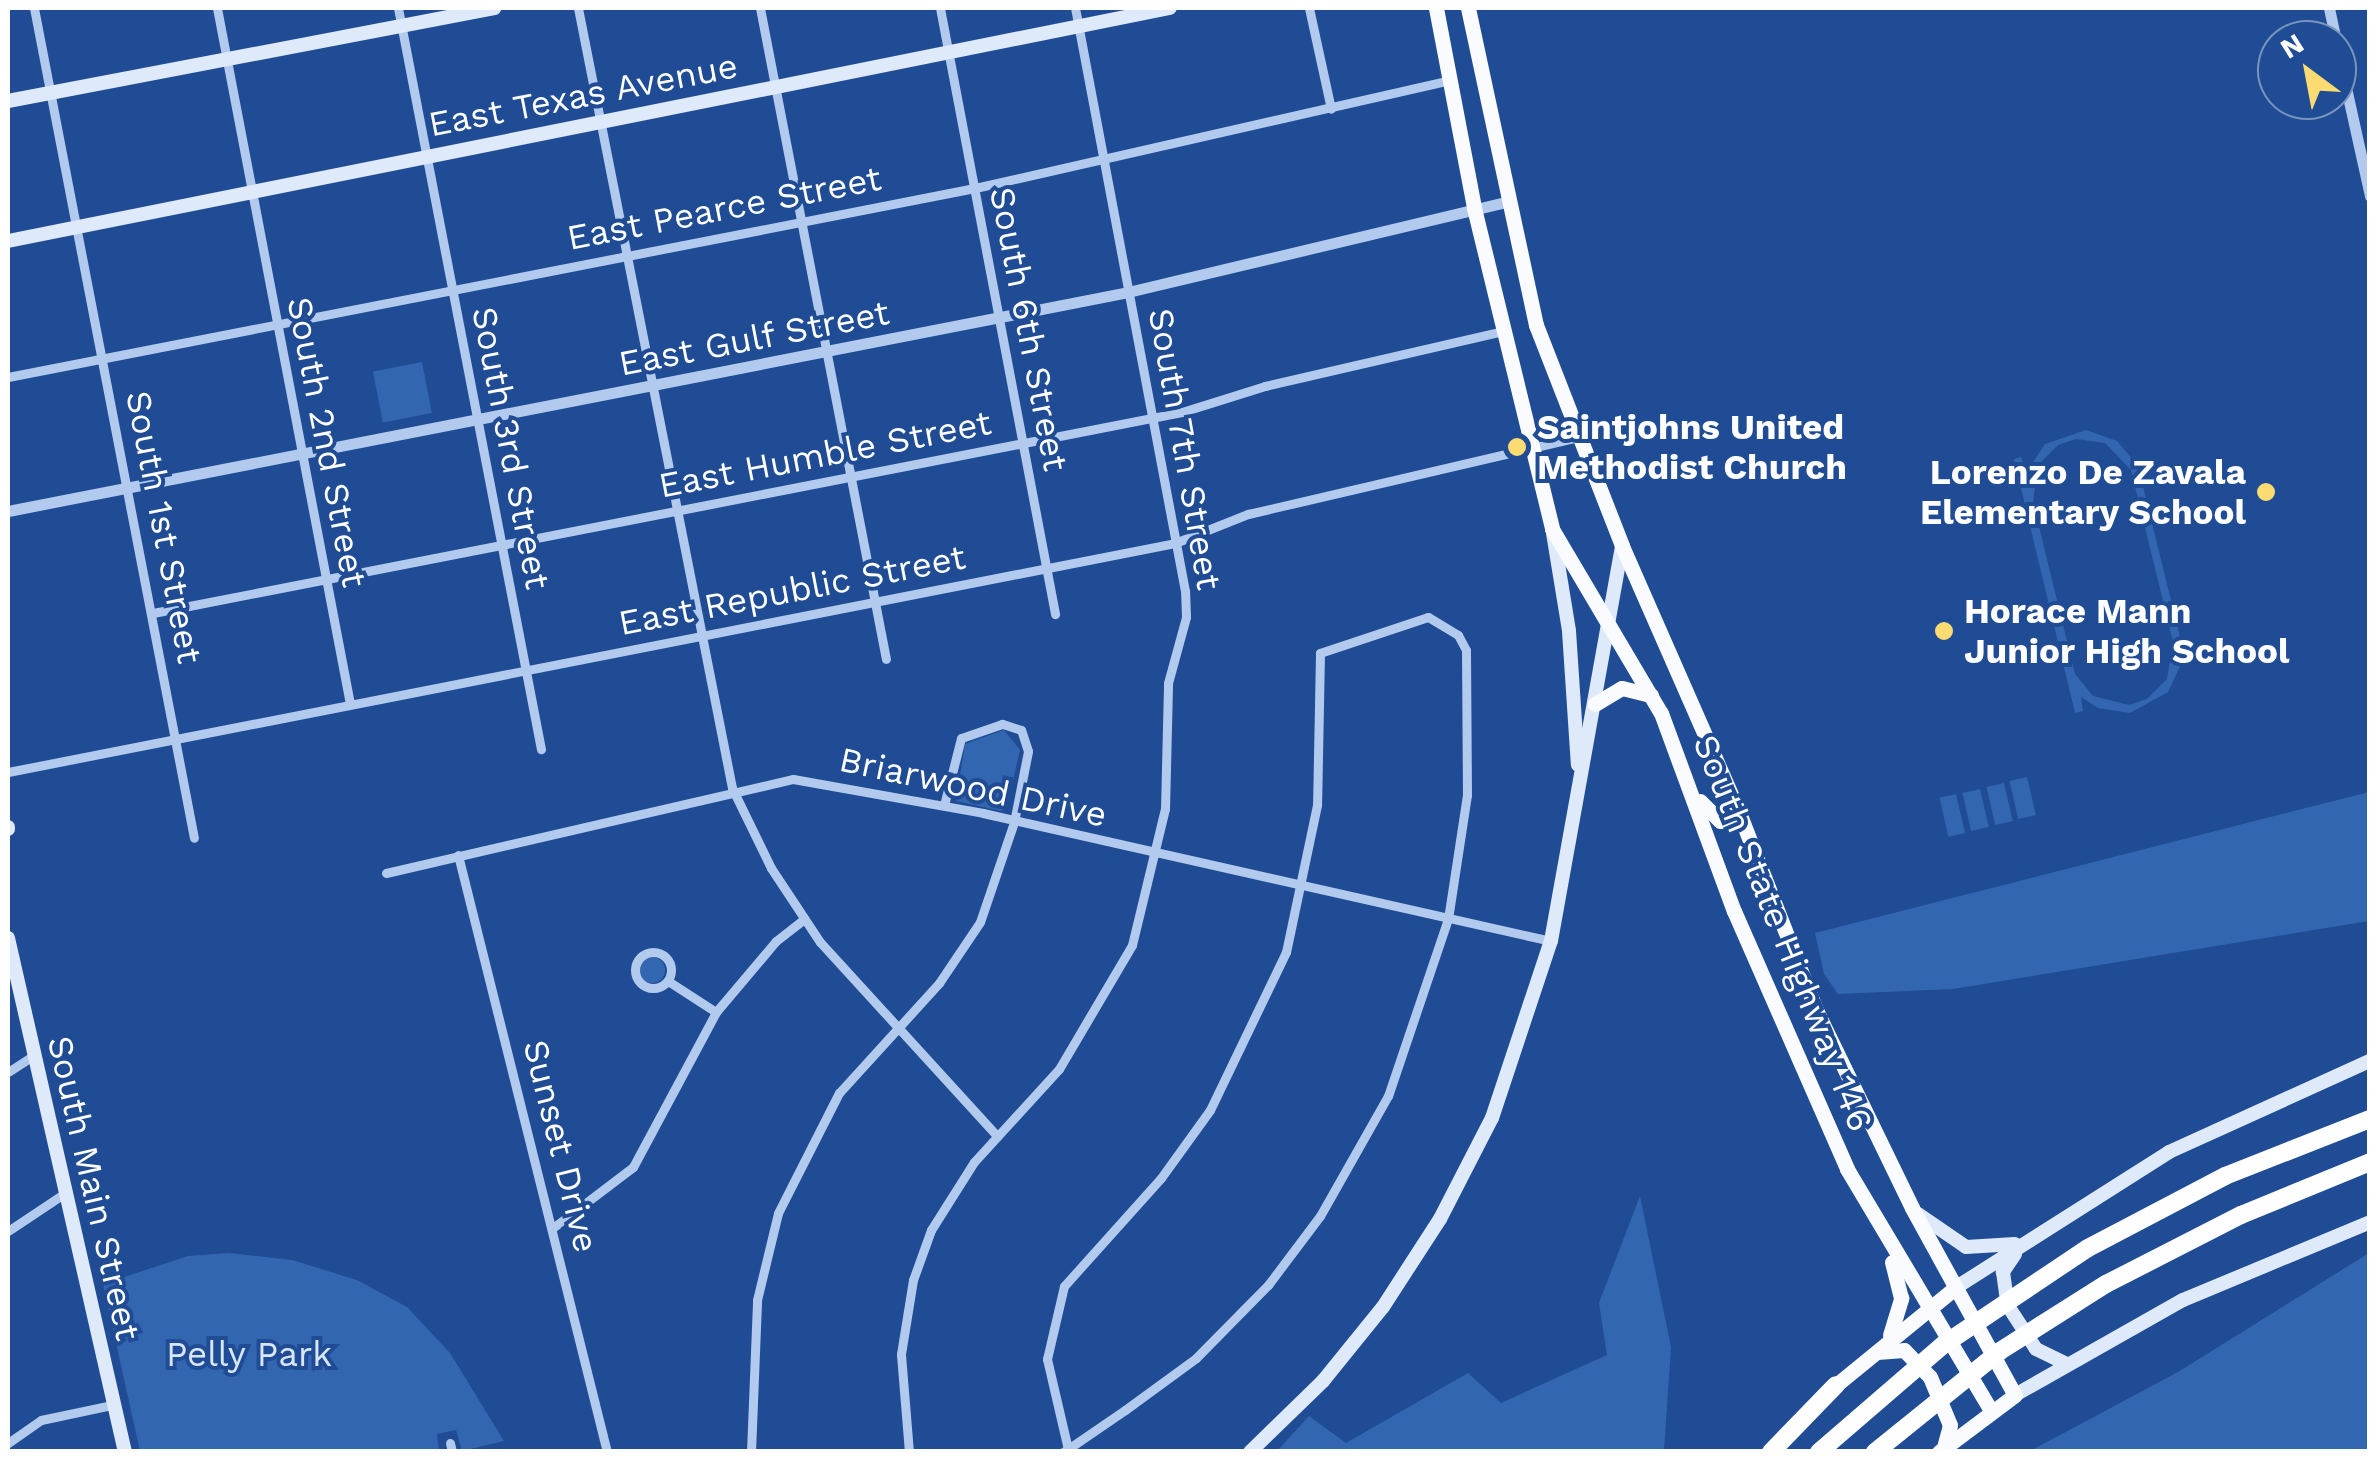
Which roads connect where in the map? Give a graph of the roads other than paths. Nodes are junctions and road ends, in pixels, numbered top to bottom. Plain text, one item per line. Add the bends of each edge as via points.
1 (34, 8) edge
2 (217, 8) edge
3 (398, 8) edge
4 (494, 8) edge
5 (578, 8) edge
6 (760, 8) edge
7 (940, 8) edge
8 (1075, 8) edge
9 (1170, 8) edge
10 (1309, 8) edge
11 (1436, 8) edge
12 (1468, 8) edge
13 (401, 26) junction
14 (1079, 29) junction
15 (950, 54) junction
16 (227, 60) junction
17 (1449, 80) junction
18 (777, 88) junction
19 (49, 94) junction
20 (8, 101) edge
21 (1331, 108) junction
22 (2353, 120) edge
23 (602, 125) junction
24 (426, 157) junction
25 (1106, 160) junction
26 (975, 188) junction
27 (250, 191) junction
28 (2370, 196) edge
29 (1507, 202) junction
30 (1474, 208) junction
31 (803, 220) junction
32 (76, 227) junction
33 (8, 241) edge
34 (626, 256) junction
35 (452, 288) junction
36 (1128, 292) junction
37 (998, 318) junction
38 (276, 325) junction
39 (1503, 331) junction
40 (830, 353) junction
41 (101, 358) junction
42 (8, 377) edge
43 (652, 386) junction
44 (1155, 416) junction
45 (477, 420) junction
46 (1580, 437) junction
47 (1023, 444) junction
48 (1534, 448) junction
49 (302, 454) junction
50 (854, 478) junction
51 (128, 488) junction
52 (677, 510) junction
53 (8, 511) edge
54 (1552, 529) junction
55 (1175, 543) junction
56 (501, 544) junction
57 (1622, 546) junction
58 (1046, 566) junction
59 (326, 580) junction
60 (876, 604) junction
61 (153, 614) junction
62 (1056, 614) dead end
63 (1611, 626) junction
64 (700, 638) junction
65 (886, 659) dead end
66 (526, 670) junction
67 (1651, 695) junction
68 (350, 704) junction
69 (1595, 704) junction
70 (178, 738) junction
71 (541, 749) dead end
72 (8, 772) edge
73 (1578, 776) junction
74 (1685, 776) junction
75 (732, 788) junction
76 (944, 805) junction
77 (1740, 815) junction
78 (1014, 822) junction
79 (194, 838) dead end
80 (458, 854) junction
81 (1158, 856) junction
82 (386, 873) dead end
83 (1303, 886) junction
84 (804, 919) junction
85 (1448, 919) junction
86 (8, 938) edge
87 (1550, 941) junction
88 (668, 981) junction
89 (716, 1012) junction
90 (895, 1029) junction
91 (32, 1056) junction
92 (2370, 1061) edge
93 (8, 1072) edge
94 (2370, 1119) edge
95 (997, 1136) junction
96 (2370, 1162) edge
97 (64, 1193) junction
98 (1912, 1208) junction
99 (2370, 1222) edge
100 (554, 1227) junction
101 (1880, 1230) junction
102 (8, 1231) edge
103 (2026, 1242) junction
104 (1955, 1288) junction
105 (1928, 1308) junction
106 (1880, 1348) junction
107 (2065, 1363) junction
108 (1836, 1385) junction
109 (2015, 1395) junction
110 (112, 1405) junction
111 (1991, 1411) junction
112 (8, 1442) edge
113 (1942, 1449) edge
114 (1065, 1450) edge
115 (125, 1452) edge
116 (608, 1452) edge
117 (751, 1452) edge
118 (909, 1452) edge
119 (1250, 1452) edge
120 (1763, 1452) edge
121 (1772, 1452) edge
122 (1819, 1452) edge
123 (1876, 1452) edge

1 - 19 street, South 1st Street
2 - 16 street, South 2nd Street
3 - 13 street, South 3rd Street
4 - 13 main road
5 - 23 street
6 - 18 street
7 - 15 street, South 6th Street
8 - 14 street, South 7th Street
9 - 14 main road, East Texas Avenue
10 - 21 street
11 - 17 main road, South State Highway 146
12 - 29 main road, South State Highway 146
13 - 16 main road
13 - 24 street, South 3rd Street
14 - 15 main road, East Texas Avenue
14 - 25 street, South 7th Street
15 - 18 main road, East Texas Avenue
15 - 26 street, South 6th Street
16 - 19 main road
16 - 27 street, South 2nd Street
17 - 21 street, East Pearce Street
17 - 30 main road, South State Highway 146
18 - 23 main road, East Texas Avenue
18 - 31 street
19 - 20 main road
19 - 32 street, South 1st Street
21 - 25 street, East Pearce Street
22 - 28 street
23 - 24 main road, East Texas Avenue
23 - 34 street
24 - 27 main road, East Texas Avenue
24 - 35 street, South 3rd Street
25 - 26 street, East Pearce Street
25 - 36 street, South 7th Street
26 - 31 street, East Pearce Street
26 - 37 street, South 6th Street
27 - 32 main road, East Texas Avenue
27 - 38 street, South 2nd Street
29 - 30 street, East Gulf Street
29 - 46 main road, South State Highway 146 via 1536,325
30 - 36 street, East Gulf Street
30 - 39 main road, South State Highway 146
31 - 34 street, East Pearce Street
31 - 40 street
32 - 33 main road, East Texas Avenue
32 - 41 street, South 1st Street
34 - 35 street, East Pearce Street
34 - 43 street
35 - 38 street, East Pearce Street
35 - 45 street, South 3rd Street
36 - 37 street, East Gulf Street
36 - 44 street, South 7th Street
37 - 40 street, East Gulf Street
37 - 47 street, South 6th Street
38 - 41 street, East Pearce Street
38 - 49 street, South 2nd Street
39 - 44 street, East Humble Street
39 - 48 main road, South State Highway 146
40 - 43 street, East Gulf Street
40 - 50 street
41 - 42 street, East Pearce Street
41 - 51 street, South 1st Street
43 - 45 street, East Gulf Street
43 - 52 street
44 - 47 street, East Humble Street
44 - 55 street, South 7th Street
45 - 49 street, East Gulf Street
45 - 56 street, South 3rd Street
46 - 48 street, East Republic Street
46 - 57 main road, South State Highway 146
47 - 50 street, East Humble Street
47 - 58 street, South 6th Street
48 - 54 main road, South State Highway 146
48 - 55 street, East Republic Street via 1248,514
49 - 51 street, East Gulf Street
49 - 59 street, South 2nd Street
50 - 52 street, East Humble Street
50 - 60 street
51 - 53 street, East Gulf Street
51 - 61 street, South 1st Street
52 - 56 street, East Humble Street
52 - 64 street
54 - 63 main road, South State Highway 146
54 - 73 main road via 1568,631
55 - 58 street, East Republic Street
55 - 81 street, South 7th Street via 1186,617 1168,683 1170,750
56 - 59 street, East Humble Street
56 - 66 street, South 3rd Street
57 - 63 main road
57 - 77 main road, South State Highway 146
58 - 60 street, East Republic Street
58 - 62 street, South 6th Street
59 - 61 street, East Humble Street
59 - 68 street, South 2nd Street
60 - 64 street, East Republic Street
60 - 65 street
61 - 70 street, South 1st Street
63 - 67 main road, South State Highway 146
63 - 69 main road
64 - 66 street, East Republic Street
64 - 75 street
66 - 68 street, East Republic Street
66 - 71 street, South 3rd Street
67 - 69 main road via 1622,688
67 - 74 main road, South State Highway 146
68 - 70 street, East Republic Street
69 - 73 main road
70 - 72 street, East Republic Street
70 - 79 street, South 1st Street
73 - 87 main road
74 - 77 main road via 1710,816
74 - 101 main road, South State Highway 146 via 1784,1033
75 - 76 street, Briarwood Drive via 824,781
75 - 80 street, Briarwood Drive
75 - 84 street
76 - 78 street, Briarwood Drive
76 - 78 street via 961,738 1012,725 1021,730 1028,752
77 - 98 main road, South State Highway 146 via 1801,976
78 - 81 street, Briarwood Drive
78 - 90 street via 980,922 939,983
80 - 82 street, Briarwood Drive
80 - 100 street, Sunset Drive
81 - 83 street, Briarwood Drive
81 - 95 street, South 7th Street via 1132,946 1059,1069
83 - 85 street, Briarwood Drive
83 - 85 street via 1321,750 1320,653 1428,618 1458,635 1466,650 1466,795
83 - 114 street via 1257,1024 1210,1110 1161,1178 1064,1286 1047,1360
84 - 89 street via 776,941
84 - 90 street
85 - 87 street, Briarwood Drive
85 - 114 street via 1388,1096 1320,1216 1268,1285 1196,1358
86 - 91 main road, South Main Street
87 - 119 main road via 1512,1069 1440,1219 1352,1346
88 - 88 street via 671,965 664,956 648,953 638,960 642,985 659,988
88 - 89 street
89 - 100 street via 632,1168
90 - 95 street
90 - 117 street via 839,1093 778,1213 757,1300
91 - 93 street
91 - 97 main road, South Main Street
92 - 103 main road via 2169,1152
94 - 122 highway via 2225,1176 2021,1290 1905,1375
95 - 118 street, South 7th Street via 944,1204 914,1280 901,1354
96 - 123 highway via 2173,1248 2040,1324
97 - 102 street
97 - 110 main road, South Main Street
98 - 103 main road via 1966,1248
98 - 104 main road, South State Highway 146
99 - 107 main road via 2183,1300
100 - 116 street, Sunset Drive
101 - 105 main road, South State Highway 146
101 - 106 main road via 1901,1298
103 - 104 main road
103 - 107 main road via 2003,1272 2001,1289 2036,1349
104 - 105 main road
104 - 109 main road, South State Highway 146
105 - 106 main road
105 - 111 main road, South State Highway 146
106 - 108 main road
106 - 113 main road via 1904,1350 1930,1377 1950,1425
107 - 109 main road
108 - 120 main road
108 - 121 highway
109 - 111 main road
110 - 112 street via 41,1420
110 - 115 main road, South Main Street
111 - 113 main road

